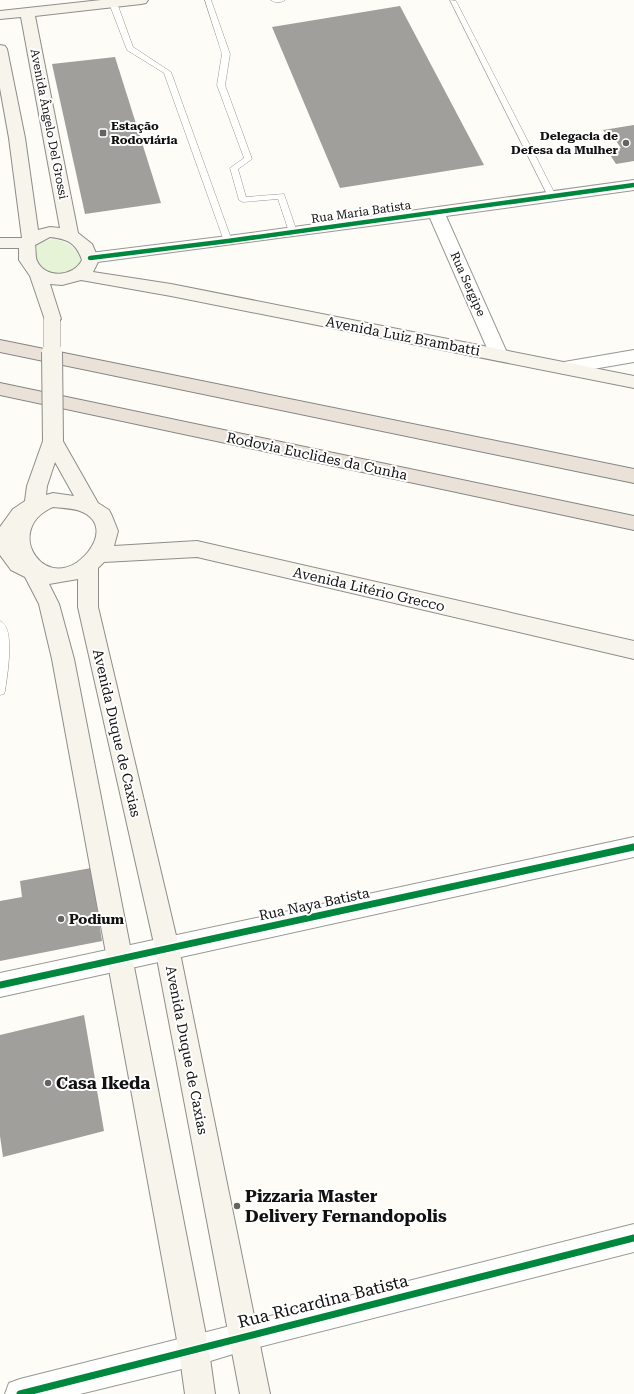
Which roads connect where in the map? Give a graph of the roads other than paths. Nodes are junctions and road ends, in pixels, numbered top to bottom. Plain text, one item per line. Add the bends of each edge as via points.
1 (141, 0) edge
2 (208, 0) edge
3 (274, 0) edge
4 (282, 0) edge
5 (451, 0) edge
6 (113, 3) junction
7 (28, 12) junction
8 (0, 15) edge
9 (0, 49) edge
10 (634, 185) edge
11 (552, 196) junction
12 (436, 213) junction
13 (293, 232) junction
14 (70, 236) junction
15 (29, 241) junction
16 (228, 241) junction
17 (0, 243) edge
18 (83, 268) junction
19 (38, 274) junction
20 (52, 319) junction
21 (0, 346) edge
22 (500, 355) junction
23 (634, 356) edge
24 (564, 368) junction
25 (634, 382) edge
26 (0, 389) edge
27 (53, 441) junction
28 (634, 476) edge
29 (35, 505) junction
30 (89, 505) junction
31 (634, 523) edge
32 (3, 538) edge
33 (95, 560) junction
34 (33, 573) junction
35 (0, 625) edge
36 (634, 650) edge
37 (0, 691) edge
38 (634, 847) edge
39 (167, 948) junction
40 (121, 958) junction
41 (0, 985) edge
42 (634, 1238) edge
43 (243, 1336) junction
44 (194, 1351) junction
45 (20, 1394) edge
46 (200, 1394) edge
47 (254, 1394) edge

1 - 6 main road
2 - 13 lane via 226,54 221,85 248,159 234,168 243,200 281,196
3 - 4 lane
5 - 11 lane
6 - 7 main road
6 - 16 lane via 130,48 167,72
7 - 8 main road
7 - 14 main road, Avenida Ângelo Del Grossi
9 - 15 main road via 17,138
10 - 11 street, Rua Maria Batista
11 - 12 street, Rua Maria Batista
12 - 13 street, Rua Maria Batista
12 - 22 street, Rua Sergipe
13 - 16 street, Rua Maria Batista
14 - 15 main road via 50,232 39,234
14 - 18 main road via 84,245
15 - 17 main road
15 - 19 main road via 26,257
16 - 18 street, Rua Maria Batista
18 - 19 main road via 47,278
18 - 20 main road
18 - 22 main road, Avenida Luiz Brambatti via 171,290
19 - 20 main road
20 - 27 main road, bridge
21 - 28 highway
22 - 24 main road, Avenida Luiz Brambatti
23 - 24 street
24 - 25 main road, Avenida Luiz Brambatti
26 - 31 highway, Rodovia Euclides da Cunha
27 - 29 main road via 37,486
27 - 30 main road
29 - 30 main road via 53,500 72,500
29 - 32 main road via 16,518
30 - 33 main road via 101,514 108,526 108,540
32 - 34 main road via 8,554 18,566
33 - 34 main road via 71,573 51,576
33 - 36 main road, Avenida Litério Grecco via 197,549
33 - 39 main road, Avenida Duque de Caxias via 88,607
34 - 40 main road via 49,604 63,659
35 - 37 lane via 5,644
38 - 39 street, Rua Naya Batista
39 - 40 street, Rua Naya Batista
39 - 43 main road, Avenida Duque de Caxias
40 - 41 street, Rua Naya Batista
40 - 44 main road
42 - 43 street, Rua Ricardina Batista
43 - 44 street, Rua Ricardina Batista
43 - 47 main road, Avenida Duque de Caxias
44 - 45 street, Rua Ricardina Batista
44 - 46 main road

